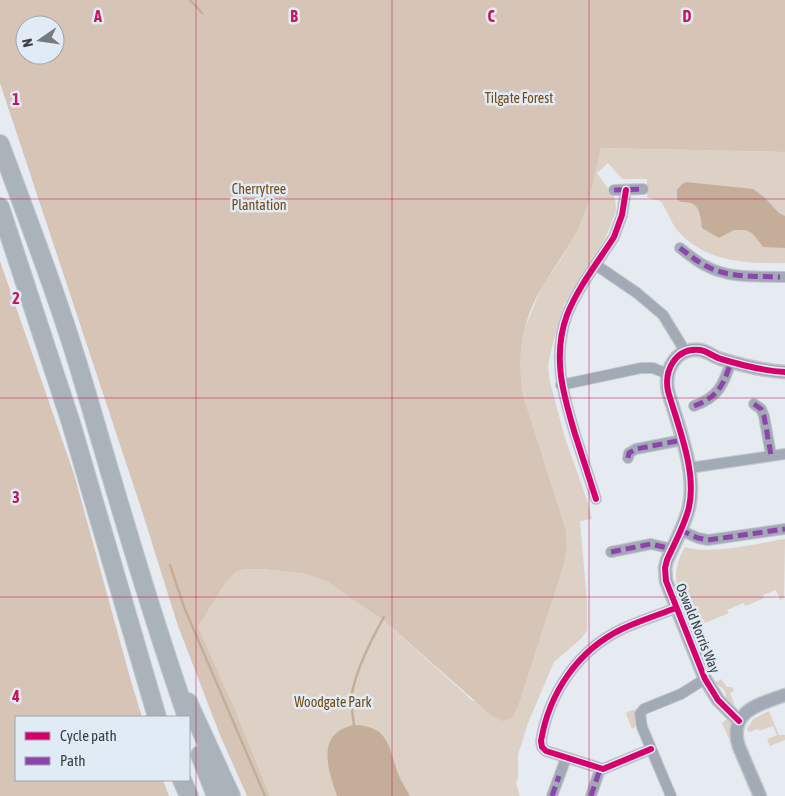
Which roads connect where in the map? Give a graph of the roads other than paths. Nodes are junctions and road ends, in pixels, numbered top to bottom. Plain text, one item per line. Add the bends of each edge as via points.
1 (0, 144) edge
2 (643, 189) dead end
3 (614, 190) dead end
4 (626, 190) junction
5 (0, 207) edge
6 (680, 248) dead end
7 (596, 265) junction
8 (785, 277) edge
9 (685, 351) junction
10 (731, 362) junction
11 (785, 372) edge
12 (668, 374) junction
13 (561, 385) junction
14 (754, 404) dead end
15 (694, 406) dead end
16 (682, 440) junction
17 (785, 454) edge
18 (771, 455) junction
19 (628, 458) dead end
20 (689, 468) junction
21 (596, 499) dead end
22 (785, 529) edge
23 (680, 530) junction
24 (672, 549) junction
25 (611, 552) dead end
26 (676, 608) junction
27 (166, 654) junction
28 (705, 679) junction
29 (785, 695) edge
30 (157, 716) edge
31 (187, 716) edge
32 (739, 721) junction
33 (190, 724) edge
34 (651, 749) junction
35 (566, 758) junction
36 (600, 769) junction
37 (181, 781) edge
38 (187, 796) edge
39 (216, 796) edge
40 (232, 796) edge
41 (552, 796) edge
42 (591, 796) edge
43 (671, 796) edge
44 (760, 796) edge

1 - 27 highway via 86,390
2 - 4 street
3 - 4 street
4 - 7 street via 619,227
5 - 30 highway via 71,423
6 - 8 street via 720,272
7 - 9 street via 663,315
7 - 13 street via 565,321 559,350
9 - 10 street via 702,350
9 - 12 street via 671,363
10 - 11 street
10 - 15 street via 719,390
12 - 13 street via 653,368 641,368
12 - 16 street, Oswald Norris Way via 668,391
13 - 21 street
14 - 18 street via 764,416
16 - 19 street via 636,449
16 - 20 street, Oswald Norris Way
17 - 18 street
18 - 20 street
20 - 23 street, Oswald Norris Way via 690,502
22 - 23 street via 708,540
23 - 24 street, Oswald Norris Way
24 - 25 street via 651,544
24 - 26 street, Oswald Norris Way via 665,577
26 - 28 street, Oswald Norris Way
26 - 35 street via 614,633 568,672 555,696 541,743 546,751
27 - 31 highway
27 - 40 highway
28 - 32 street, Oswald Norris Way via 718,700
28 - 34 street via 641,712 640,723
29 - 32 street via 748,710
32 - 44 street via 736,740
33 - 39 highway
34 - 36 street
34 - 43 street
35 - 36 street
35 - 41 street
36 - 42 street
37 - 38 highway

